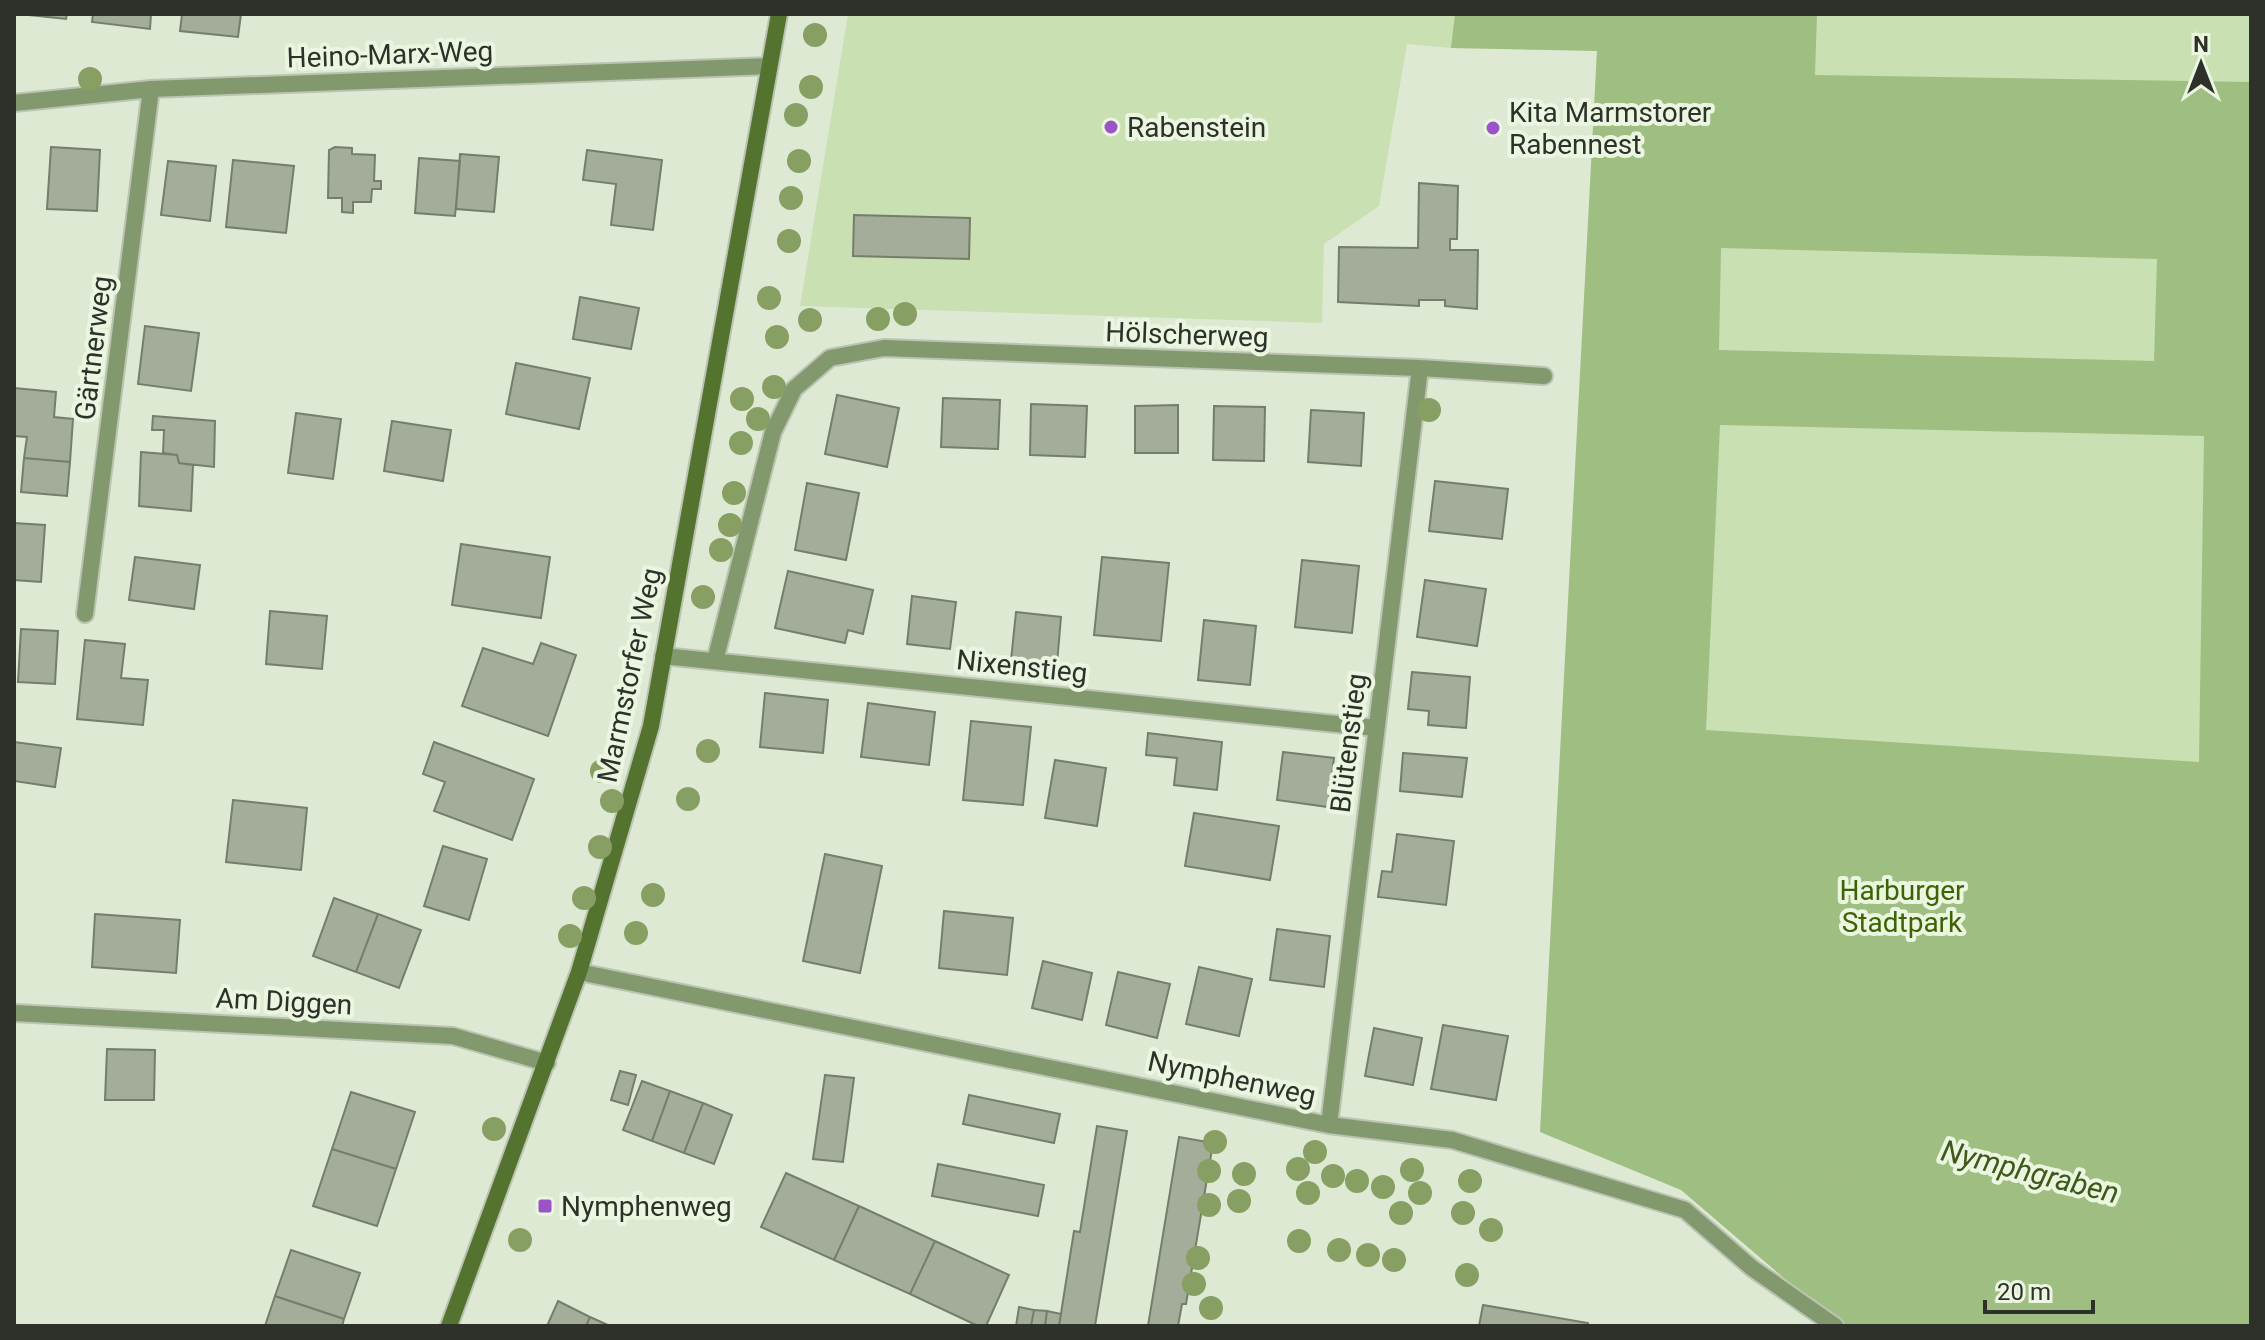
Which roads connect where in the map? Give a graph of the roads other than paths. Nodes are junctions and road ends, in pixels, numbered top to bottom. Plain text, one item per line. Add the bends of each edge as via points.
1 (779, 14) edge
2 (768, 66) junction
3 (151, 89) junction
4 (14, 103) edge
5 (1420, 368) junction
6 (1544, 376) dead end
7 (85, 614) dead end
8 (663, 656) junction
9 (715, 661) junction
10 (1376, 728) junction
11 (579, 972) junction
12 (14, 1013) edge
13 (547, 1063) junction
14 (1329, 1125) junction
15 (449, 1326) edge
16 (1835, 1326) edge

1 - 2 street, Marmstorfer Weg
2 - 3 street, Heino-Marx-Weg
2 - 8 street, Marmstorfer Weg
3 - 4 street, Heino-Marx-Weg
3 - 7 street, Gärtnerweg
5 - 6 street, Hölscherweg
5 - 9 street, Hölscherweg via 884,348 830,358 794,389 773,432
5 - 10 street, Blütenstieg
8 - 9 street, Nixenstieg
8 - 11 street, Marmstorfer Weg via 651,726
9 - 10 street, Nixenstieg
10 - 14 street, Blütenstieg
11 - 13 street, Marmstorfer Weg
11 - 14 street, Nymphenweg
12 - 13 street, Am Diggen via 453,1036
13 - 15 street, Marmstorfer Weg
14 - 16 street, Nymphenweg via 1452,1140 1685,1210 1752,1268

